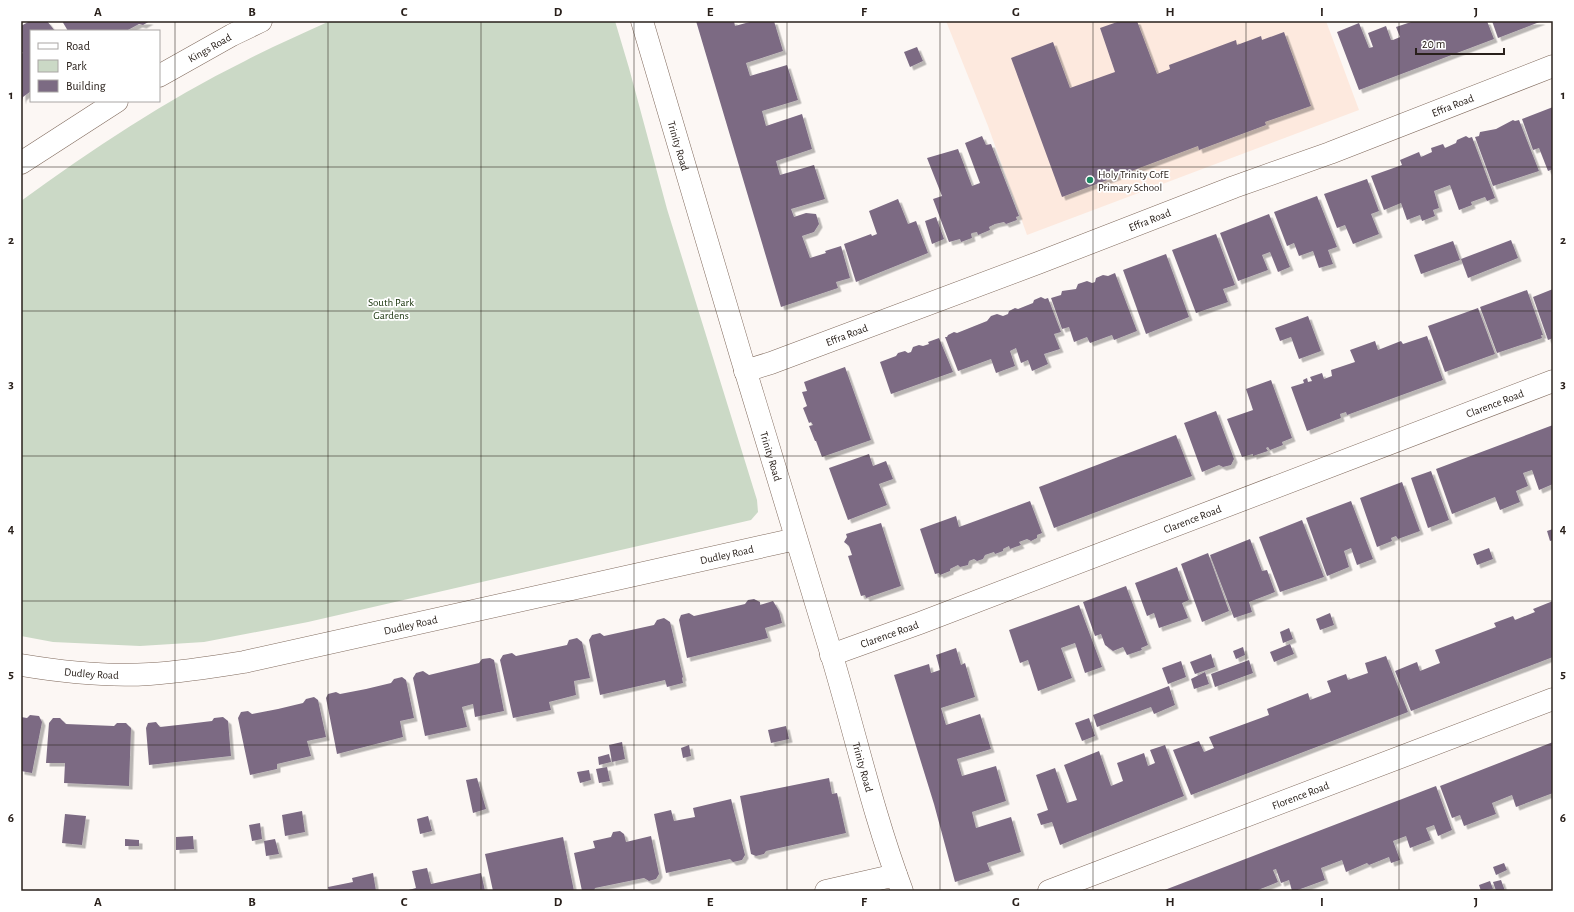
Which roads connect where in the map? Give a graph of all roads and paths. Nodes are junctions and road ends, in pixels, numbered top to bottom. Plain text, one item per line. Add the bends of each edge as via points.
1 (260, 21) edge
2 (642, 21) edge
3 (1553, 66) edge
4 (160, 75) edge
5 (115, 102) edge
6 (21, 163) edge
7 (745, 371) junction
8 (1553, 382) edge
9 (796, 539) junction
10 (832, 655) junction
11 (21, 665) edge
12 (1553, 699) edge
13 (899, 883) edge
14 (826, 891) edge
15 (1049, 891) edge

1 - 4 street, Kings Road
2 - 7 street, Trinity Road
3 - 7 street, Effra Road via 1038,263
5 - 6 street
7 - 9 street, Trinity Road
8 - 10 street, Clarence Road
9 - 10 street, Trinity Road
9 - 11 street, Dudley Road via 244,662 198,670 149,674 93,674
10 - 13 street, Trinity Road via 883,838
12 - 15 street, Florence Road
13 - 14 street

